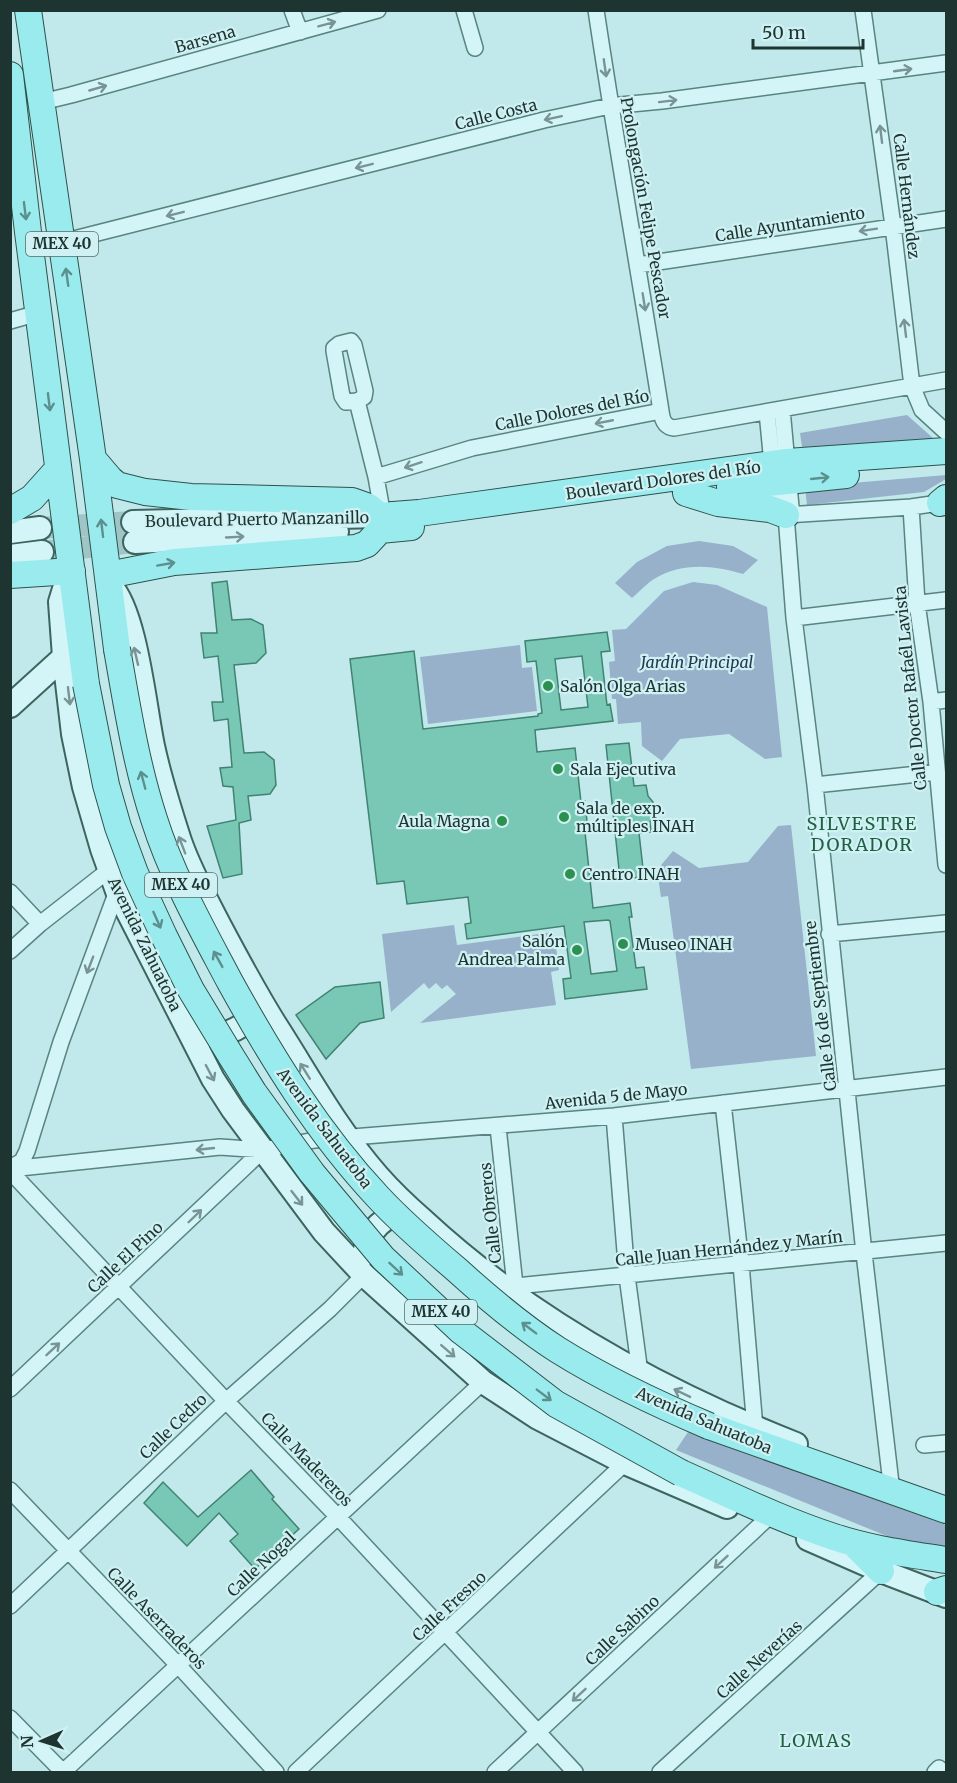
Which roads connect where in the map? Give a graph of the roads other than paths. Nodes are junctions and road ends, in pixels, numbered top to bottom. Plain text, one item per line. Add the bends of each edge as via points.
1 (28, 10) edge
2 (292, 10) edge
3 (378, 10) edge
4 (464, 10) edge
5 (596, 10) edge
6 (863, 10) edge
7 (300, 32) junction
8 (475, 48) dead end
9 (946, 63) edge
10 (873, 74) junction
11 (10, 75) edge
12 (42, 102) junction
13 (610, 106) junction
14 (14, 144) edge
15 (946, 219) edge
16 (893, 226) junction
17 (62, 242) junction
18 (638, 265) junction
19 (38, 313) junction
20 (10, 321) edge
21 (946, 380) edge
22 (912, 386) junction
23 (357, 401) dead end
24 (775, 410) junction
25 (661, 411) junction
26 (946, 432) edge
27 (946, 451) edge
28 (93, 459) junction
29 (946, 466) edge
30 (58, 469) junction
31 (780, 473) junction
32 (376, 477) junction
33 (686, 493) junction
34 (944, 501) edge
35 (911, 507) junction
36 (10, 511) edge
37 (786, 515) junction
38 (381, 520) junction
39 (40, 528) tunnel mouth
40 (10, 532) edge
41 (134, 532) tunnel mouth
42 (42, 552) tunnel mouth
43 (10, 556) edge
44 (10, 575) edge
45 (72, 575) junction
46 (109, 580) junction
47 (946, 600) edge
48 (917, 603) junction
49 (794, 618) junction
50 (64, 657) junction
51 (946, 700) edge
52 (931, 702) junction
53 (10, 706) edge
54 (937, 771) junction
55 (815, 785) junction
56 (945, 839) edge
57 (946, 865) edge
58 (109, 870) junction
59 (117, 891) junction
60 (10, 892) edge
61 (946, 922) edge
62 (40, 924) junction
63 (829, 934) junction
64 (10, 951) edge
65 (265, 1008) junction
66 (189, 1033) junction
67 (946, 1077) edge
68 (848, 1089) junction
69 (723, 1103) junction
70 (614, 1116) junction
71 (498, 1126) junction
72 (349, 1137) junction
73 (263, 1150) junction
74 (10, 1170) edge
75 (410, 1209) junction
76 (946, 1243) edge
77 (864, 1252) junction
78 (741, 1264) junction
79 (364, 1275) junction
80 (627, 1276) junction
81 (119, 1288) junction
82 (516, 1291) junction
83 (640, 1373) junction
84 (483, 1382) junction
85 (10, 1389) edge
86 (226, 1401) junction
87 (755, 1428) junction
88 (946, 1443) edge
89 (924, 1445) dead end
90 (625, 1464) junction
91 (892, 1486) junction
92 (10, 1490) edge
93 (946, 1499) edge
94 (946, 1510) edge
95 (338, 1517) junction
96 (768, 1518) junction
97 (67, 1552) junction
98 (880, 1560) junction
99 (946, 1560) edge
100 (943, 1592) edge
101 (10, 1606) edge
102 (445, 1634) junction
103 (178, 1665) junction
104 (10, 1718) edge
105 (538, 1734) junction
106 (63, 1772) edge
107 (276, 1773) edge
108 (297, 1773) edge
109 (495, 1773) edge
110 (575, 1773) edge
111 (660, 1773) edge

1 - 12 main road, MEX 40
2 - 7 street
7 -> 3 street, Barsena
4 - 8 street
5 -> 13 street, Prolongación Felipe Pescador
6 - 10 street, Calle Hernández
12 -> 7 street, Barsena
10 -> 9 street, Calle Costa
13 -> 10 street, Calle Costa
16 -> 10 street, Calle Hernández
11 - 14 main road, MEX 40
12 - 17 main road, MEX 40
13 -> 17 street, Calle Costa
13 - 18 street, Prolongación Felipe Pescador
14 -> 19 main road, MEX 40
15 - 16 street, Calle Ayuntamiento
16 -> 18 street, Calle Ayuntamiento
22 -> 16 street, Calle Hernández
28 -> 17 main road, MEX 40
18 -> 25 street, Prolongación Felipe Pescador
19 - 20 street
19 -> 30 main road, MEX 40
21 - 22 street, Calle Dolores del Río
22 - 24 street, Calle Dolores del Río
22 - 26 street, Calle Hernández via 922,410
23 - 32 street
24 - 25 street, Calle Dolores del Río via 674,428 666,425
24 - 31 street, Calle 16 de Septiembre
25 -> 32 street, Calle Dolores del Río via 472,448
27 - 31 main road, Boulevard Dolores del Río
28 - 38 main road via 125,489 191,496 352,501 369,507
46 -> 28 main road, MEX 40
31 -> 29 main road, Boulevard Dolores del Río
30 - 36 main road via 32,498
30 - 45 main road, MEX 40
31 - 33 main road, Boulevard Dolores del Río
31 - 37 street, Calle 16 de Septiembre via 776,505
31 - 38 main road, Boulevard Dolores del Río
32 - 38 street
33 - 37 main road
33 - 38 main road, Boulevard Dolores del Río via 482,520
34 - 35 street
35 - 37 street
35 - 48 street, Calle Doctor Rafaél Lavista
37 - 49 street, Calle 16 de Septiembre
38 - 41 street, Boulevard Puerto Manzanillo
46 -> 38 main road via 174,562 356,548 367,544
39 - 40 street
42 - 43 street
44 - 45 main road
45 - 50 street, Avenida Zahuatoba via 60,602
45 -> 96 main road, MEX 40, bridge via 86,684 106,785 135,873 191,990 254,1093 312,1173 383,1258 461,1331 556,1404
65 -> 46 street via 182,846 153,746 126,614
91 -> 46 main road, Avenida Sahuatoba / MEX 40, bridge via 709,1426 655,1403 556,1349 434,1250 379,1198 340,1153 264,1044 195,918 154,821 141,777 117,649
47 - 48 street
48 - 49 street
48 - 52 street, Calle Doctor Rafaél Lavista
49 - 55 street, Calle 16 de Septiembre
50 - 53 street
50 -> 58 street, Avenida Zahuatoba via 82,777
51 - 52 street
52 - 54 street, Calle Doctor Rafaél Lavista
54 - 55 street
54 - 56 street, Calle Doctor Rafaél Lavista
55 - 63 street, Calle 16 de Septiembre
56 - 57 street, Calle Doctor Rafaél Lavista
58 - 59 street, Avenida Zahuatoba
58 - 62 street
59 - 66 street, Avenida Zahuatoba
59 -> 74 street via 61,1042 27,1151
60 - 62 street
61 - 63 street
62 - 64 street
63 - 68 street, Calle 16 de Septiembre
65 - 66 street via 224,1034
72 -> 65 street
66 -> 73 street, Avenida Zahuatoba via 213,1079
67 - 68 street, Avenida 5 de Mayo
68 - 69 street, Avenida 5 de Mayo
68 - 77 street, Calle 16 de Septiembre
69 - 70 street, Avenida 5 de Mayo
69 - 78 street
70 - 71 street, Avenida 5 de Mayo
70 - 80 street
71 - 72 street, Avenida 5 de Mayo
71 - 82 street, Calle Obreros
72 - 73 street, Avenida 5 de Mayo
72 - 75 street, Avenida Sahuatoba
73 -> 74 street via 220,1147
73 -> 79 street via 324,1232
81 -> 73 street, Calle El Pino
74 - 81 street, Calle Madereros
75 - 79 street via 377,1225 365,1248
75 - 82 street, Avenida Sahuatoba via 475,1266
76 - 77 street, Calle Juan Hernández y Marín
77 - 78 street, Calle Juan Hernández y Marín
77 - 91 street, Calle 16 de Septiembre
78 - 80 street, Calle Juan Hernández y Marín
78 - 87 street
79 -> 84 street
79 - 86 street, Calle Cedro
80 - 82 street, Calle Juan Hernández y Marín
80 - 83 street
85 -> 81 street, Calle El Pino
81 - 86 street, Calle Madereros
82 - 83 street, Avenida Sahuatoba via 551,1319
87 -> 83 street, Avenida Sahuatoba
84 - 90 street via 538,1418
84 - 95 street, Calle Nogal
86 - 95 street, Calle Madereros
86 - 97 street, Calle Cedro
87 - 91 street, Avenida Sahuatoba
88 - 89 street
90 - 96 street
90 - 102 street, Calle Fresno
91 - 93 street, Avenida Sahuatoba
91 - 94 main road, Avenida Sahuatoba / MEX 40
92 - 97 street, Calle Aserraderos
95 - 102 street, Calle Madereros
95 - 103 street, Calle Nogal
96 - 98 street
96 - 98 main road, MEX 40 via 853,1543
96 -> 105 street, Calle Sabino
97 - 101 street, Calle Cedro
97 - 103 street, Calle Aserraderos
98 - 99 main road, MEX 40
98 - 100 street
98 - 111 street, Calle Neverías
102 - 105 street, Calle Madereros
102 - 108 street, Calle Fresno
103 - 106 street, Calle Nogal
103 - 107 street, Calle Aserraderos
104 - 106 street
105 - 109 street, Calle Sabino
105 - 110 street, Calle Madereros

